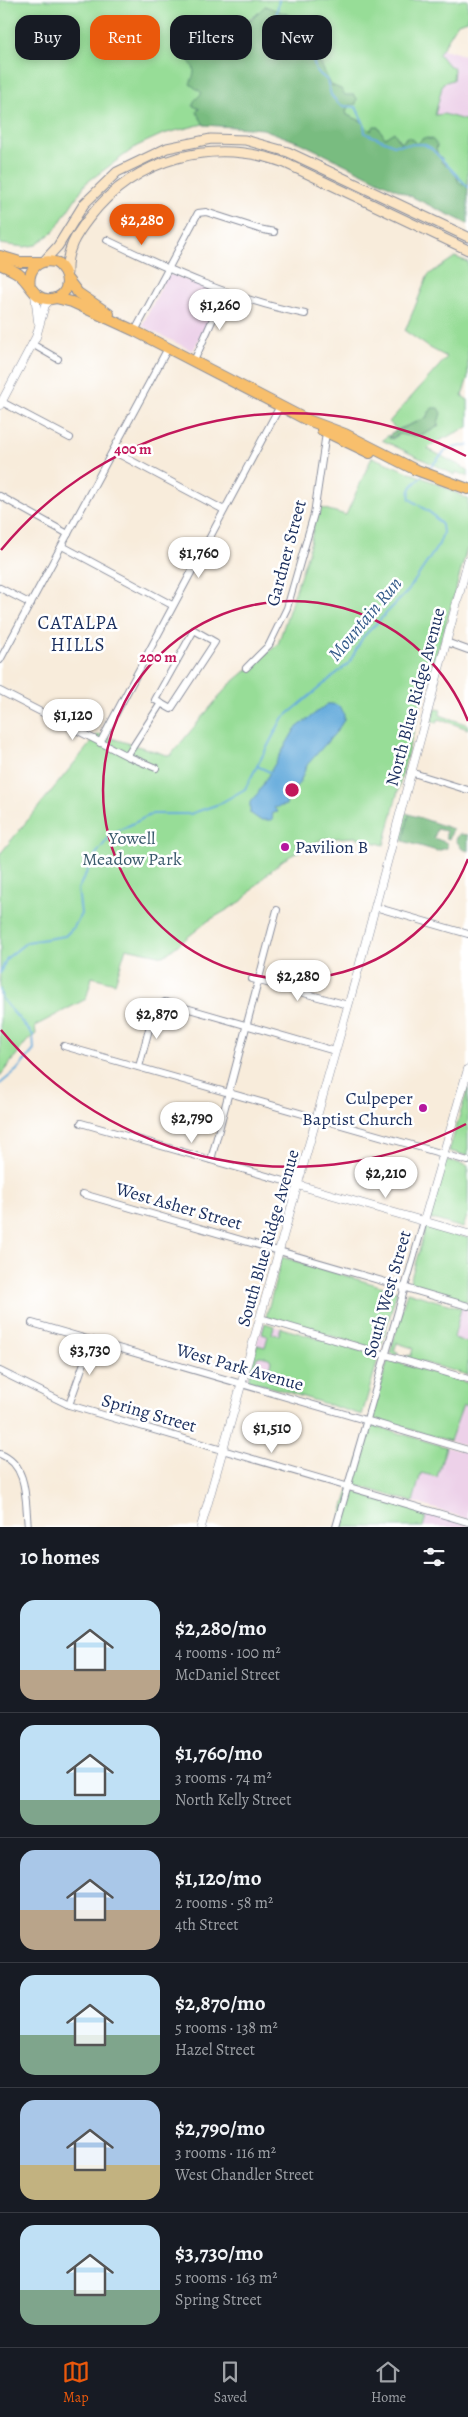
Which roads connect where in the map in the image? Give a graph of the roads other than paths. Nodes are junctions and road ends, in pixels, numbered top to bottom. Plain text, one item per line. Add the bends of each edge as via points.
1 (274, 232) dead end
2 (468, 237) edge
3 (107, 240) dead end
4 (468, 250) edge
5 (0, 256) edge
6 (42, 262) junction
7 (0, 264) edge
8 (167, 270) junction
9 (67, 276) junction
10 (33, 291) junction
11 (225, 292) junction
12 (53, 298) junction
13 (305, 314) dead end
14 (38, 323) junction
15 (135, 331) junction
16 (32, 344) junction
17 (168, 348) junction
18 (58, 358) dead end
19 (194, 361) junction
20 (1, 403) edge
21 (280, 406) junction
22 (304, 419) junction
23 (326, 433) junction
24 (67, 436) dead end
25 (113, 451) junction
26 (414, 469) junction
27 (452, 484) junction
28 (468, 490) edge
29 (468, 495) edge
30 (0, 496) edge
31 (224, 510) junction
32 (68, 534) junction
33 (62, 546) junction
34 (468, 564) edge
35 (0, 588) edge
36 (31, 604) junction
37 (172, 605) junction
38 (446, 642) junction
39 (468, 650) edge
40 (0, 660) edge
41 (246, 668) dead end
42 (0, 691) edge
43 (161, 703) junction
44 (100, 742) junction
45 (127, 756) junction
46 (156, 768) dead end
47 (410, 772) junction
48 (468, 790) edge
49 (392, 841) joint
50 (375, 907) junction
51 (277, 910) dead end
52 (468, 934) edge
53 (255, 979) junction
54 (348, 1005) junction
55 (247, 1026) junction
56 (64, 1046) dead end
57 (335, 1051) junction
58 (139, 1067) junction
59 (468, 1069) edge
60 (229, 1093) junction
61 (317, 1118) junction
62 (81, 1123) dead end
63 (443, 1154) junction
64 (211, 1160) junction
65 (468, 1161) edge
66 (298, 1185) junction
67 (83, 1194) dead end
68 (424, 1221) junction
69 (468, 1234) edge
70 (279, 1251) junction
71 (404, 1288) junction
72 (468, 1306) edge
73 (260, 1318) junction
74 (32, 1322) dead end
75 (92, 1340) junction
76 (385, 1355) junction
77 (0, 1372) edge
78 (468, 1379) edge
79 (242, 1384) junction
80 (69, 1405) junction
81 (366, 1420) junction
82 (223, 1450) junction
83 (468, 1450) edge
84 (0, 1454) edge
85 (348, 1487) junction
86 (468, 1522) edge
87 (28, 1527) edge
88 (202, 1527) edge
89 (336, 1527) edge

1 - 8 street via 206,212 198,214
2 - 6 main road via 288,152 245,140 212,139 166,148 117,172 84,204 58,246
3 - 8 street
4 - 9 main road via 285,163 254,154 209,152 165,161 116,188 74,239 68,254
5 - 6 main road via 20,262
6 - 9 main road via 55,262
6 - 10 main road via 30,275
7 - 10 main road via 17,272
8 - 11 street
8 - 15 street
9 - 12 main road via 64,291
9 - 15 main road via 74,289 87,300
10 - 12 main road
10 - 14 street
11 - 13 street
11 - 19 street
12 - 14 street via 45,305
12 - 15 main road via 72,302
14 - 16 street
15 - 17 main road
16 - 18 street
16 - 20 street
17 - 19 main road
17 - 25 street
19 - 21 main road
20 - 24 street
21 - 22 main road
21 - 31 street
22 - 23 main road
22 - 26 main road via 345,434
23 - 26 main road via 409,470
23 - 41 street, Gardner Street via 314,514 287,608 269,646
25 - 31 street
25 - 32 street
26 - 27 main road
27 - 28 main road
27 - 29 main road
30 - 32 street
31 - 37 street
32 - 33 street
33 - 36 street
33 - 37 street
34 - 38 street, North Blue Ridge Avenue
35 - 36 street
36 - 40 street
37 - 44 street
38 - 39 street
38 - 47 street, North Blue Ridge Avenue
42 - 44 street
43 - 43 street via 154,700 194,630 215,642 171,709
43 - 45 street
44 - 45 street
45 - 46 street
47 - 48 street
47 - 49 street, North Blue Ridge Avenue
49 - 50 street, South Blue Ridge Avenue
50 - 52 street
50 - 54 street, South Blue Ridge Avenue
51 - 53 street
53 - 54 street
53 - 55 street
54 - 57 street, South Blue Ridge Avenue
55 - 57 street
55 - 58 street via 170,1003 160,1004 154,1010
55 - 60 street
56 - 58 street
57 - 61 street, South Blue Ridge Avenue
58 - 60 street
59 - 63 street, South West Street
60 - 61 street
60 - 64 street
61 - 63 street
61 - 66 street, South Blue Ridge Avenue
62 - 64 street
63 - 65 street
63 - 68 street, South West Street
64 - 66 street
66 - 68 street
66 - 70 street, South Blue Ridge Avenue
67 - 70 street, West Asher Street
68 - 69 street
68 - 71 street, South West Street
70 - 71 street, West Asher Street
70 - 73 street, South Blue Ridge Avenue
71 - 72 street, West Asher Street
71 - 76 street, South West Street
73 - 76 street
73 - 79 street, South Blue Ridge Avenue
74 - 75 street, West Park Avenue
75 - 79 street, West Park Avenue
75 - 80 street
76 - 78 street
76 - 81 street, South West Street
77 - 80 street, Spring Street
79 - 81 street, West Park Avenue
79 - 82 street, South Blue Ridge Avenue
80 - 82 street, Spring Street
81 - 83 street, West Park Avenue
81 - 85 street, South West Street
82 - 85 street, Spring Street
82 - 88 street, South Blue Ridge Avenue
84 - 87 street via 16,1464 22,1477
85 - 86 street, Spring Street
85 - 89 street, South West Street

